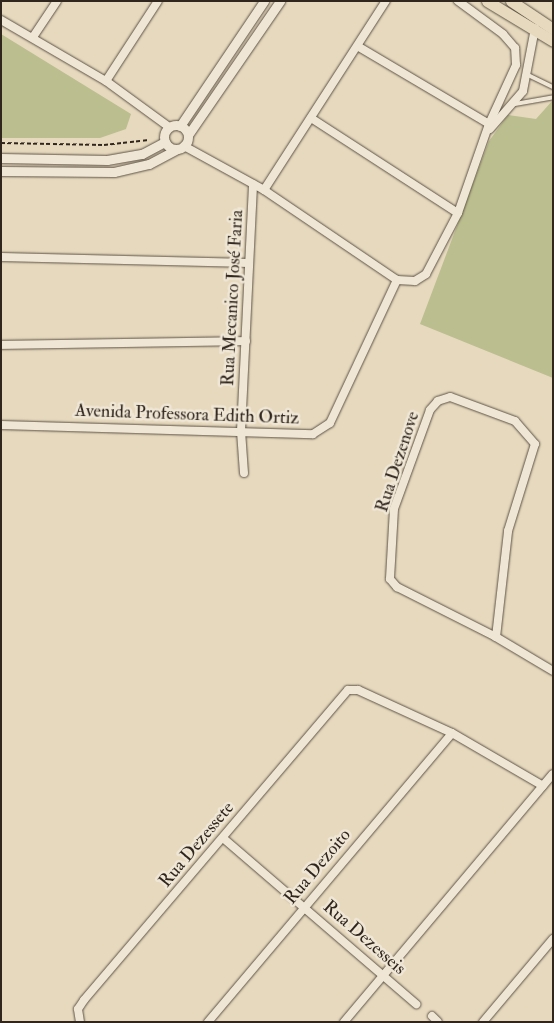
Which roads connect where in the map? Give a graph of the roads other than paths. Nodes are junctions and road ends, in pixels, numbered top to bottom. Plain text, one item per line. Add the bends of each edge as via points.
1 (57, 1) edge
2 (158, 1) edge
3 (264, 1) edge
4 (280, 1) edge
5 (386, 1) edge
6 (458, 1) edge
7 (487, 1) edge
8 (511, 1) edge
9 (1, 20) edge
10 (535, 28) junction
11 (553, 29) edge
12 (33, 37) junction
13 (553, 40) edge
14 (359, 47) junction
15 (528, 75) junction
16 (106, 81) junction
17 (553, 87) edge
18 (553, 97) edge
19 (515, 104) junction
20 (311, 118) junction
21 (489, 124) junction
22 (180, 126) junction
23 (169, 127) junction
24 (486, 132) junction
25 (188, 135) junction
26 (164, 140) junction
27 (181, 147) junction
28 (1, 158) edge
29 (1, 171) edge
30 (254, 184) junction
31 (264, 190) junction
32 (458, 213) junction
33 (1, 257) edge
34 (249, 263) junction
35 (396, 280) junction
36 (246, 342) junction
37 (1, 345) edge
38 (1, 425) edge
39 (241, 432) junction
40 (244, 473) dead end
41 (496, 637) junction
42 (553, 671) edge
43 (452, 733) junction
44 (553, 774) edge
45 (543, 786) junction
46 (223, 838) junction
47 (305, 905) junction
48 (552, 940) edge
49 (384, 975) junction
50 (416, 1004) dead end
51 (80, 1022) edge
52 (208, 1022) edge
53 (344, 1022) edge
54 (483, 1022) edge

1 - 12 street
2 - 16 street
3 - 22 street
4 - 25 street
5 - 14 street
6 - 21 street via 515,48 516,65
7 - 10 main road
8 - 11 main road
9 - 12 street
10 - 13 main road
10 - 15 street
12 - 16 street
14 - 20 street
14 - 21 street
15 - 17 lane
15 - 19 street
16 - 23 street
18 - 19 lane
19 - 24 street
20 - 31 street
20 - 32 street
21 - 24 street
22 - 23 street
22 - 25 street
23 - 26 street
24 - 32 street
25 - 27 street
26 - 27 street
26 - 28 street via 142,154 107,160
27 - 29 street via 149,164 114,172
27 - 30 street
30 - 31 street
30 - 34 street, Rua Mecanico José Faria
31 - 35 street
32 - 35 street via 426,274 415,281
33 - 34 street
34 - 36 street, Rua Mecanico José Faria
35 - 39 street, Avenida Professora Edith Ortiz via 330,424 313,434
36 - 37 street
36 - 39 street, Rua Mecanico José Faria
38 - 39 street, Avenida Professora Edith Ortiz
39 - 40 street, Rua Mecanico José Faria
41 - 41 street, Rua Dezenove via 508,531 535,444 515,421 450,397 438,401 430,410 394,509 390,579 397,587
41 - 42 street, Rua Dezenove
43 - 45 street
43 - 46 street, Rua Dezessete via 358,690 348,690
43 - 47 street, Rua Dezoito
44 - 45 street
45 - 49 street
46 - 47 street, Rua Dezesseis
46 - 51 street, Rua Dezessete via 84,1000 78,1009
47 - 49 street, Rua Dezesseis
47 - 52 street, Rua Dezoito
48 - 54 street
49 - 50 street, Rua Dezesseis
49 - 53 street

